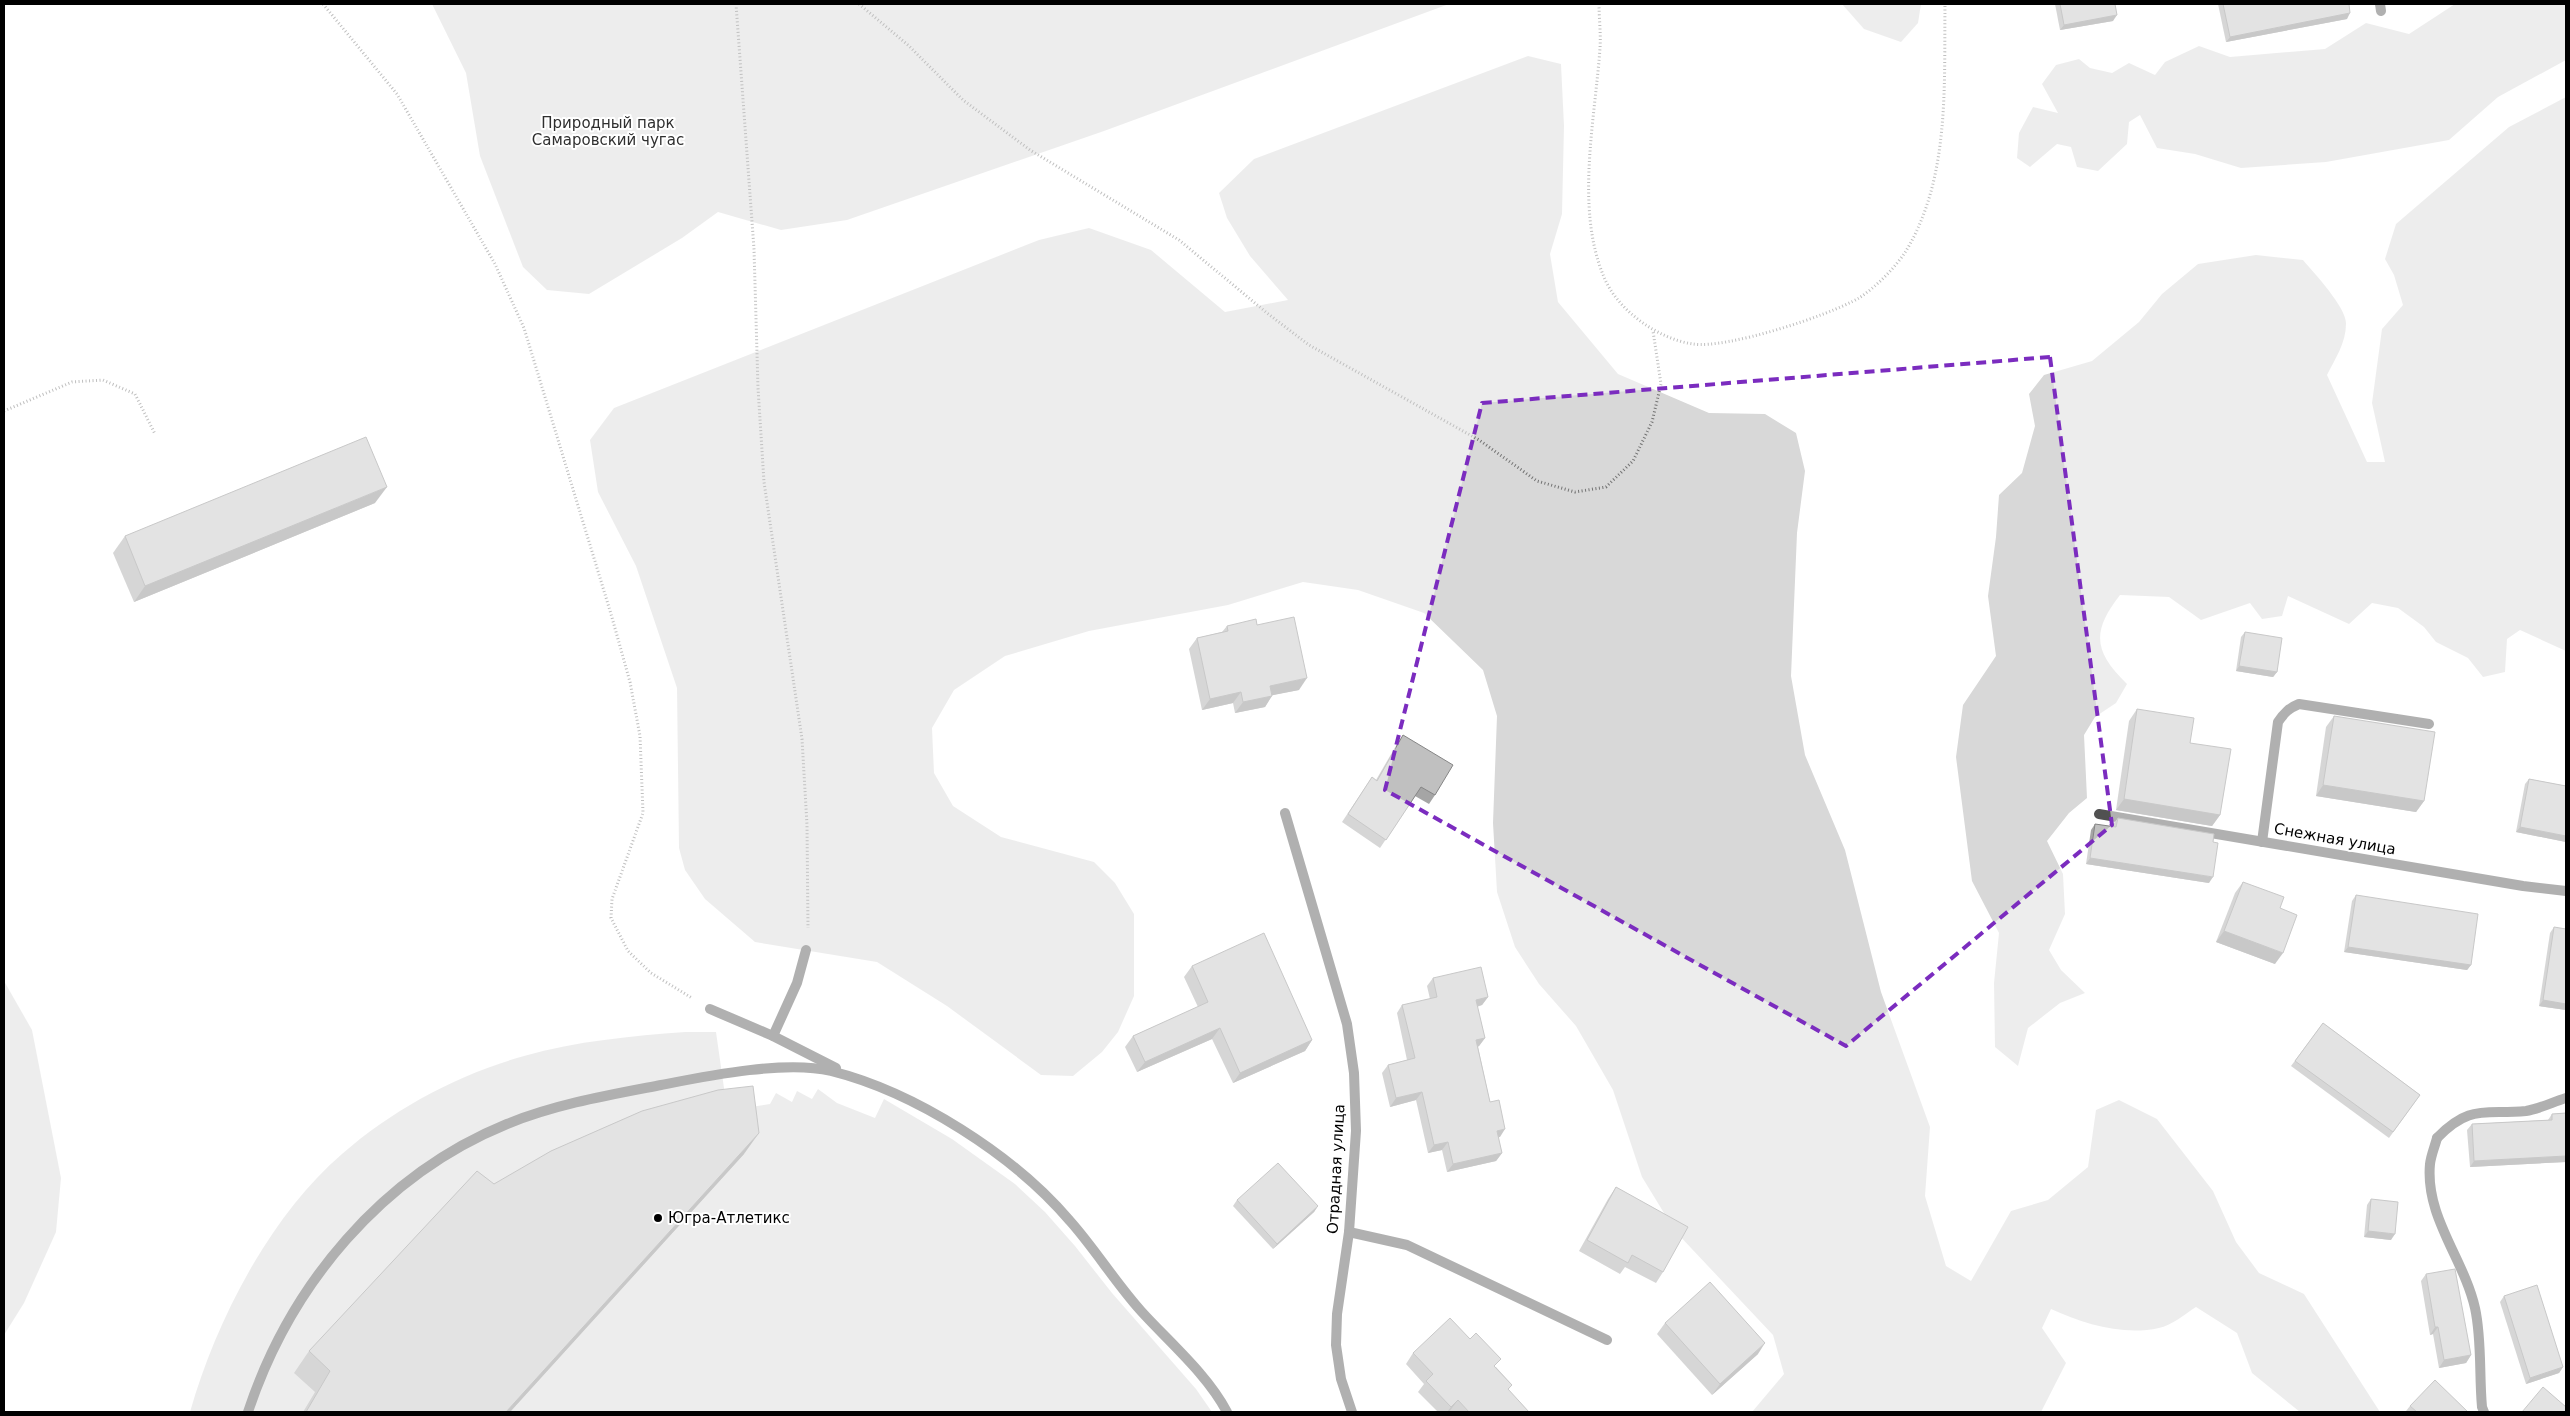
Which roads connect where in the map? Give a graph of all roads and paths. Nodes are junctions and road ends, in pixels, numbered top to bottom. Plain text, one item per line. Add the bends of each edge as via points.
1 (324, 4) edge
2 (736, 4) edge
3 (859, 4) edge
4 (1599, 4) edge
5 (1945, 4) edge
6 (1653, 331) junction
7 (4, 411) edge
8 (155, 434) dead end
9 (2429, 724) dead end
10 (1286, 813) dead end
11 (2099, 814) dead end
12 (2262, 842) junction
13 (2566, 891) edge
14 (806, 950) joint
15 (710, 1009) joint
16 (773, 1036) junction
17 (854, 1078) junction
18 (2566, 1098) edge
19 (1349, 1232) junction
20 (1607, 1340) dead end
21 (248, 1412) edge
22 (1226, 1412) edge
23 (1352, 1412) edge
24 (2484, 1412) edge

1 - 15 path via 397,94 495,264 524,328 612,614 640,736 643,813 612,899 611,918 628,951 651,973
2 - 14 path via 754,249 764,482 802,739 809,918
3 - 6 path via 909,46 962,100 1030,150 1179,240 1309,345 1479,440 1537,481 1575,492 1606,487 1633,461 1652,422 1661,384
4 - 6 path via 1600,46 1588,166 1593,238 1604,279 1626,309
5 - 6 path via 1944,78 1934,183 1921,222 1905,252 1886,275 1860,297 1830,312 1734,341 1694,344
7 - 8 path via 72,382 103,380 135,394
9 - 12 street via 2299,704 2292,706 2278,722
10 - 19 street, Отрадная улица via 1347,1024 1354,1073 1356,1131
11 - 12 street, Снежная улица
12 - 13 street, Снежная улица
14 - 16 street via 797,983
15 - 16 street
16 - 17 street
17 - 21 street via 826,1070 801,1068 721,1073 563,1106 509,1124 459,1146 385,1199 320,1272 286,1323 261,1374
17 - 22 street via 888,1090 941,1118 1005,1161 1039,1189 1068,1218 1138,1308 1203,1380
18 - 24 street via 2528,1111 2476,1113 2460,1118 2437,1138 2430,1163 2430,1190 2441,1226 2468,1282 2475,1310
19 - 20 street via 1407,1246 1432,1256
19 - 23 street, Отрадная улица via 1337,1314 1336,1345 1341,1379

